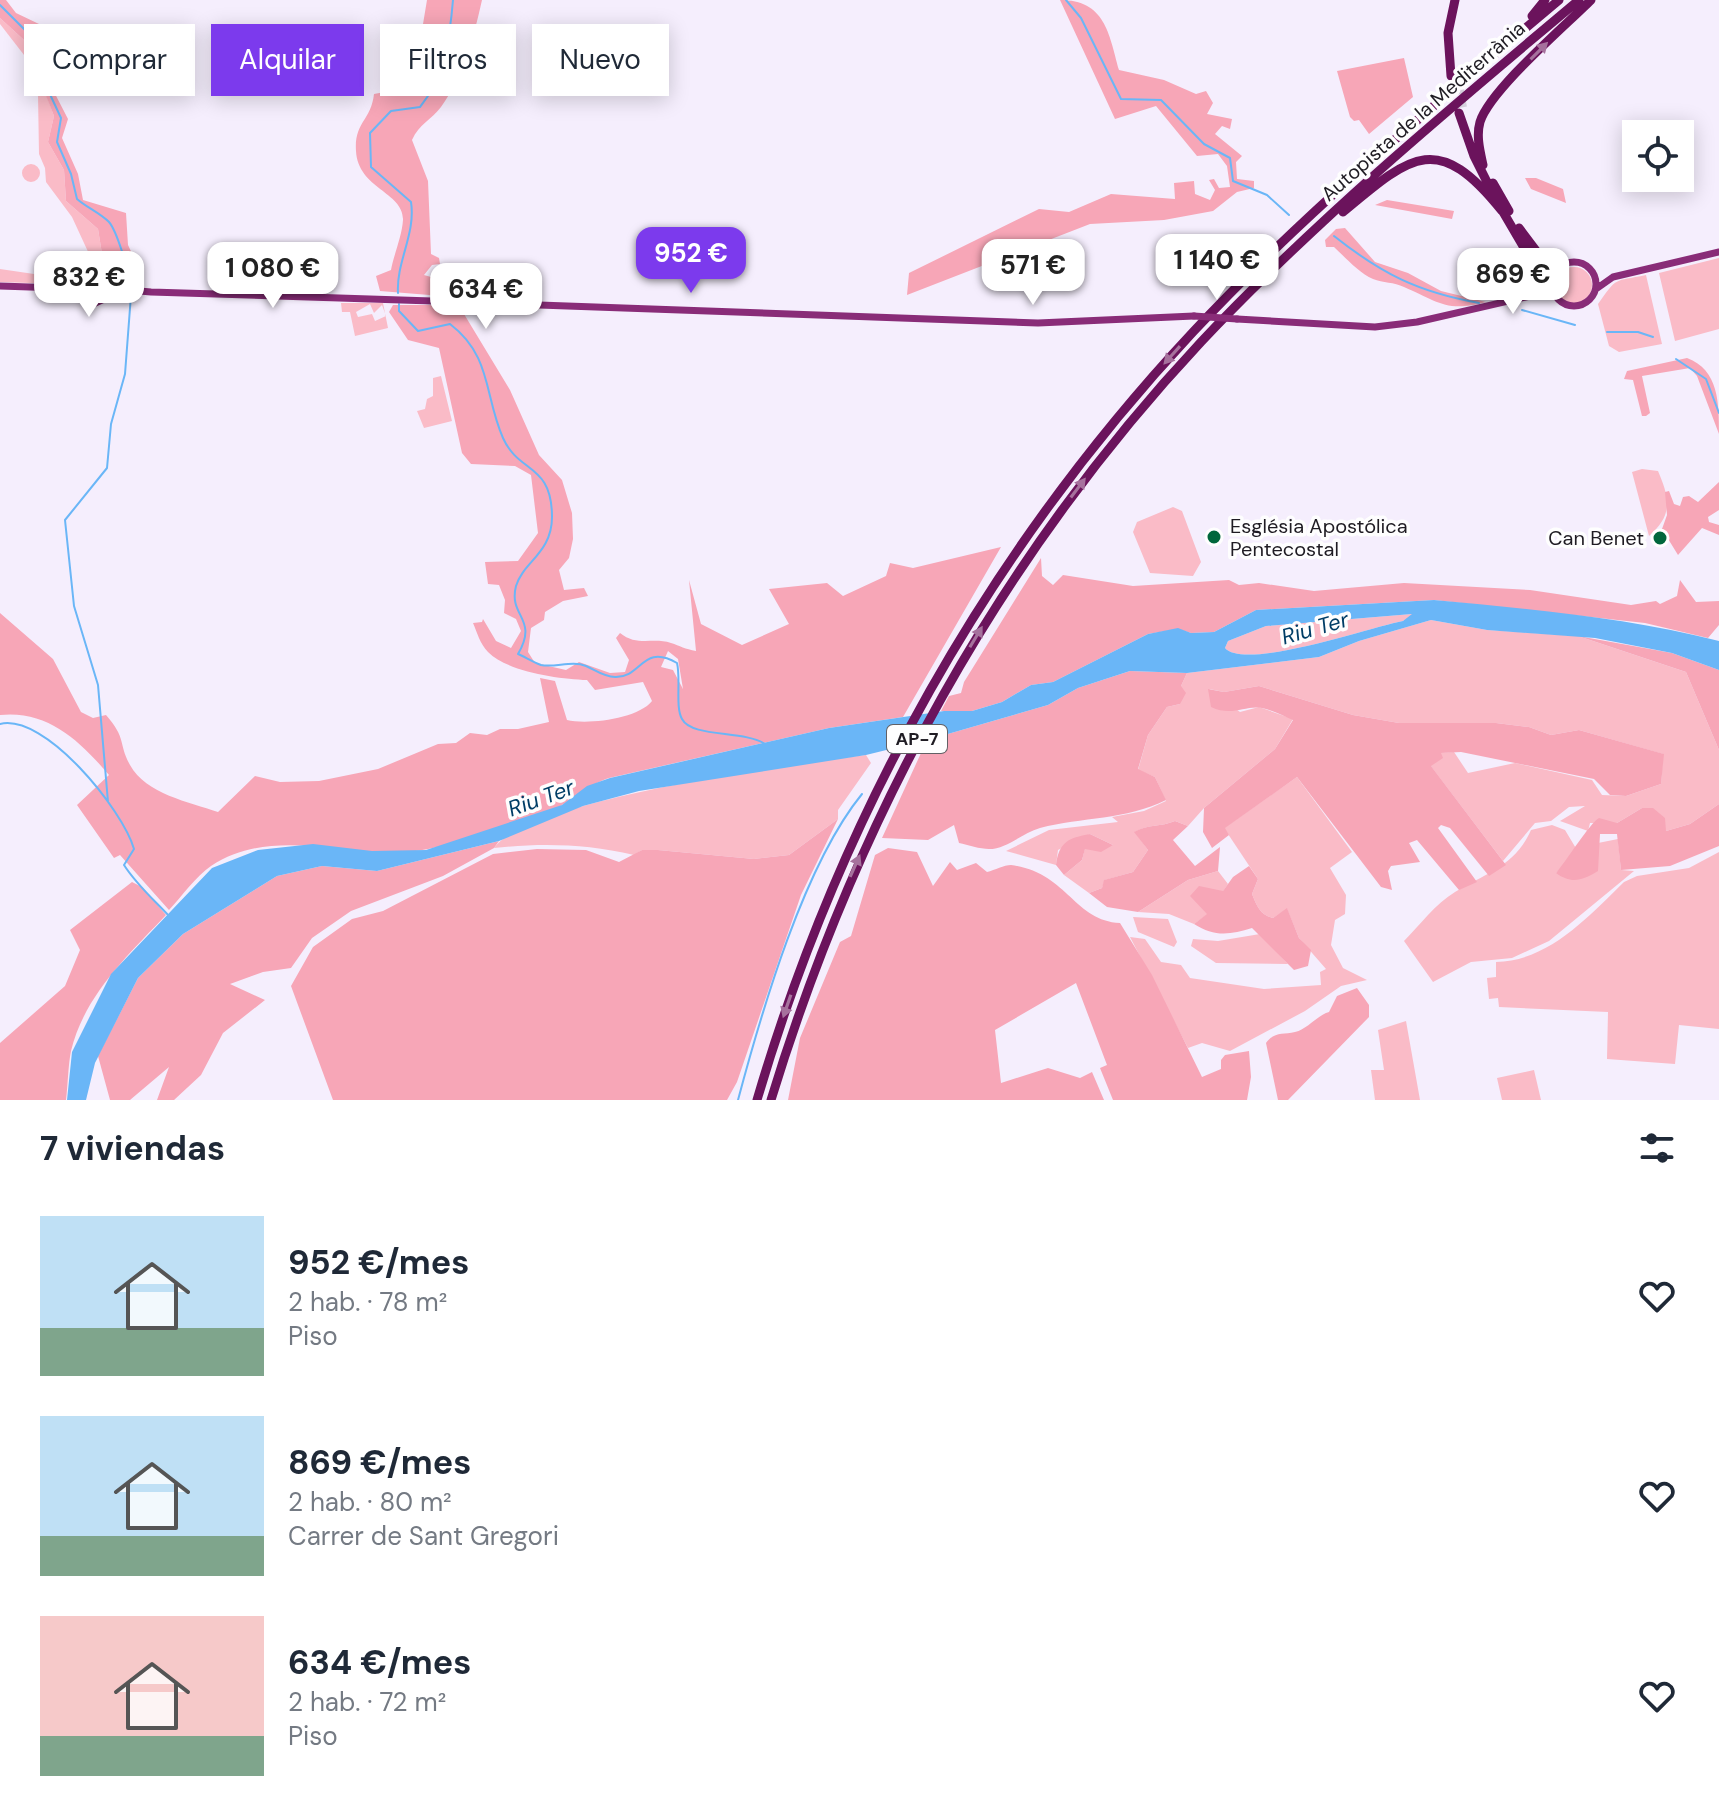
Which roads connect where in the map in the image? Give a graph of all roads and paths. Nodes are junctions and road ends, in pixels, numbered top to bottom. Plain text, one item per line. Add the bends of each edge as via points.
1 (1457, 0) edge
2 (1545, 0) edge
3 (1559, 0) edge
4 (1579, 0) edge
5 (1591, 0) edge
6 (1478, 68) junction
7 (1453, 74) tunnel mouth
8 (1483, 165) junction
9 (1502, 211) junction
10 (1306, 239) junction
11 (1719, 252) edge
12 (1562, 266) junction
13 (1593, 274) junction
14 (1613, 277) junction
15 (80, 280) junction
16 (1553, 281) junction
17 (106, 283) junction
18 (0, 286) edge
19 (59, 288) junction
20 (1596, 289) junction
21 (124, 290) junction
22 (1539, 294) junction
23 (79, 295) junction
24 (1556, 296) junction
25 (105, 298) junction
26 (475, 298) junction
27 (497, 298) junction
28 (463, 302) junction
29 (511, 304) junction
30 (475, 308) junction
31 (497, 309) junction
32 (757, 1100) edge
33 (771, 1100) edge

1 - 7 highway via 1448,33
2 - 6 highway
3 - 6 highway, Autopista de la Mediterrània / AP-7
4 - 10 highway, Autopista de la Mediterrània / AP-7
8 -> 5 highway via 1478,132 1484,114
6 -> 32 highway, Autopista de la Mediterrània / AP-7 via 1341,187 1201,324 1109,427 1020,546 966,627 861,822 813,932
8 - 9 highway via 1461,111 1474,156
8 - 12 highway via 1530,244 1540,256
9 - 10 highway via 1455,164 1424,158 1373,188
9 - 16 highway
33 -> 10 highway, Autopista de la Mediterrània / AP-7 via 826,939 864,848 967,652 1032,551 1159,389
11 - 14 main road
12 - 13 main road via 1579,263
12 - 16 main road
13 - 14 main road
13 - 20 main road
14 - 20 main road
15 - 17 main road via 95,274
15 - 19 main road
15 - 23 main road
16 - 22 main road
16 - 24 main road
17 - 21 main road
17 - 25 main road
18 - 19 main road
19 - 23 main road
20 - 24 main road via 1579,306 1564,304
21 - 25 main road
21 - 28 main road
22 - 24 main road
22 - 29 main road, bridge via 1390,326 1350,327 1194,316 1038,323
23 - 25 main road via 93,304
26 - 27 main road via 486,291
26 - 28 main road
26 - 30 main road
27 - 29 main road
27 - 31 main road
28 - 30 main road
29 - 31 main road
30 - 31 main road via 486,315

